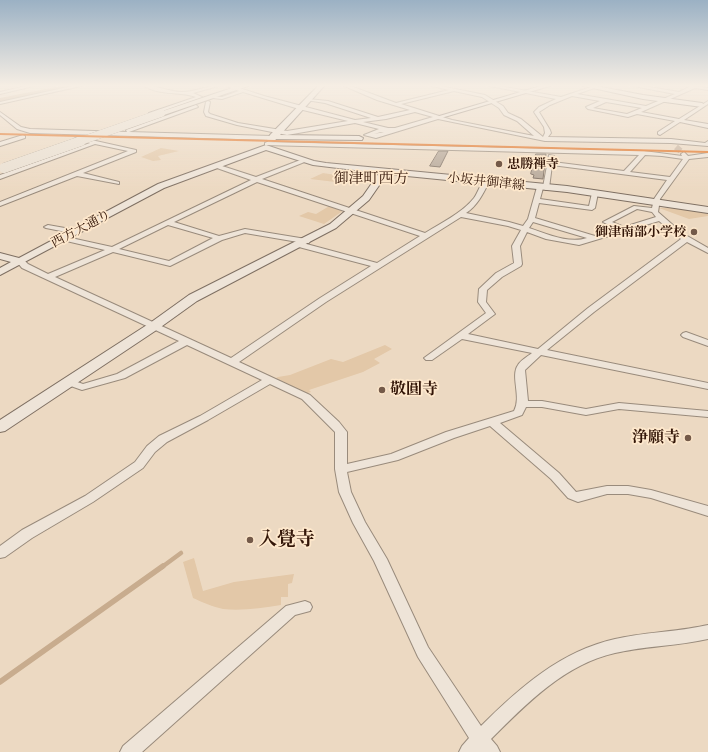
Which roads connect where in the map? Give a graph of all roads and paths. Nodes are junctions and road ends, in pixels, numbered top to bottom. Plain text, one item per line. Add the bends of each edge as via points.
1 (9, 120) edge
2 (133, 120) edge
3 (141, 120) edge
4 (157, 120) edge
5 (224, 120) edge
6 (290, 120) edge
7 (352, 120) edge
8 (367, 120) edge
9 (429, 120) edge
10 (451, 120) edge
11 (518, 120) edge
12 (541, 120) edge
13 (675, 120) edge
14 (356, 121) junction
15 (680, 121) junction
16 (708, 126) edge
17 (385, 130) junction
18 (700, 131) dead end
19 (660, 132) dead end
20 (708, 132) edge
21 (96, 133) junction
22 (120, 133) junction
23 (23, 137) dead end
24 (364, 137) junction
25 (543, 139) junction
26 (271, 140) junction
27 (671, 141) junction
28 (708, 143) edge
29 (0, 144) edge
30 (93, 144) junction
31 (676, 147) tunnel mouth
32 (551, 152) junction
33 (644, 153) junction
34 (708, 155) edge
35 (684, 156) junction
36 (305, 160) junction
37 (550, 163) junction
38 (216, 166) junction
39 (1, 170) edge
40 (384, 171) junction
41 (626, 173) junction
42 (78, 174) junction
43 (256, 179) junction
44 (670, 180) junction
45 (486, 182) junction
46 (117, 183) dead end
47 (543, 188) junction
48 (595, 193) junction
49 (537, 201) junction
50 (0, 204) edge
51 (656, 206) junction
52 (708, 210) edge
53 (351, 211) junction
54 (458, 214) junction
55 (660, 218) junction
56 (167, 222) junction
57 (528, 225) junction
58 (48, 227) dead end
59 (623, 230) junction
60 (76, 232) junction
61 (424, 235) junction
62 (65, 238) junction
63 (219, 238) junction
64 (595, 238) junction
65 (685, 240) junction
66 (302, 243) junction
67 (114, 249) junction
68 (708, 252) edge
69 (0, 256) edge
70 (20, 261) junction
71 (376, 265) junction
72 (0, 272) edge
73 (48, 277) junction
74 (154, 326) junction
75 (686, 335) dead end
76 (462, 336) junction
77 (187, 341) junction
78 (708, 343) edge
79 (539, 352) junction
80 (429, 358) dead end
81 (232, 362) junction
82 (269, 380) junction
83 (69, 382) junction
84 (708, 386) edge
85 (523, 404) junction
86 (708, 414) edge
87 (491, 421) junction
88 (0, 427) edge
89 (341, 469) junction
90 (708, 511) edge
91 (0, 553) edge
92 (305, 607) dead end
93 (708, 632) edge
94 (479, 738) junction
95 (129, 752) edge
96 (468, 752) edge
97 (490, 752) edge

1 - 21 street via 19,128 30,131
2 - 21 street
3 - 39 main road, bridge
4 - 22 street
5 - 26 street
6 - 26 street
7 - 14 street
8 - 14 street
9 - 17 street via 396,130
10 - 25 street
11 - 25 street
12 - 25 street via 547,126 548,133
13 - 15 street
14 - 17 street
14 - 26 street via 301,131
15 - 16 street
15 - 19 street
17 - 24 street
17 - 24 street via 376,136
18 - 20 street
21 - 22 street
22 - 26 street
23 - 29 street
24 - 26 street
25 - 27 street
26 - 32 street
26 - 36 street, 小坂井御津線
26 - 38 street, 西方大通り
27 - 28 street via 706,145
27 - 31 street
30 - 39 street
30 - 39 street via 78,139
30 - 42 street via 134,151
32 - 33 street
32 - 37 street
33 - 35 street
33 - 41 street
34 - 35 street
35 - 44 street
36 - 40 street, 小坂井御津線 via 326,165
36 - 43 street
37 - 41 street
37 - 47 street
38 - 43 street
38 - 60 street, 西方大通り via 161,186
40 - 45 street, 小坂井御津線
40 - 53 street via 366,198
41 - 44 street
42 - 46 street
42 - 50 street
43 - 53 street
43 - 56 street
44 - 51 street via 657,199
45 - 47 street, 小坂井御津線
45 - 54 street via 478,198 468,209
47 - 48 street, 小坂井御津線
47 - 49 street
48 - 49 street via 592,208
48 - 51 street, 小坂井御津線
49 - 57 street
51 - 52 street, 小坂井御津線
51 - 55 street
51 - 59 street via 636,207 606,222
53 - 61 street
53 - 66 street via 333,226
54 - 57 street
54 - 61 street
55 - 59 street
55 - 65 street
56 - 63 street
56 - 67 street
57 - 64 street
57 - 64 street via 549,237 579,243
57 - 76 street via 516,246 518,264 499,275 483,289 482,302 491,314
58 - 60 street
59 - 64 street
60 - 62 street, 西方大通り
61 - 71 street
62 - 67 street
62 - 70 street, 西方大通り
63 - 66 street via 245,231
63 - 67 street via 170,264
65 - 68 street
65 - 79 street
66 - 71 street
66 - 74 street via 209,289
67 - 73 street
69 - 70 street
70 - 72 street, 西方大通り
70 - 73 street via 22,265
71 - 81 street
73 - 74 street
74 - 77 street
74 - 83 street
75 - 78 street
76 - 79 street
76 - 80 street
77 - 81 street
77 - 83 street via 121,376 82,387
79 - 84 street
79 - 85 street via 520,370
81 - 82 street
82 - 89 street via 306,397 335,424 341,432
82 - 91 street via 163,440 151,449 138,465
83 - 88 street
85 - 86 street via 542,404 586,412 607,406 619,406
85 - 87 street via 518,413
87 - 89 street via 394,457
87 - 90 street via 555,476 572,495 578,497 607,490 628,490
89 - 94 street via 345,492 423,652
92 - 95 street via 291,610
93 - 94 street via 615,646 591,653 564,666 541,682
94 - 96 street
94 - 97 street

